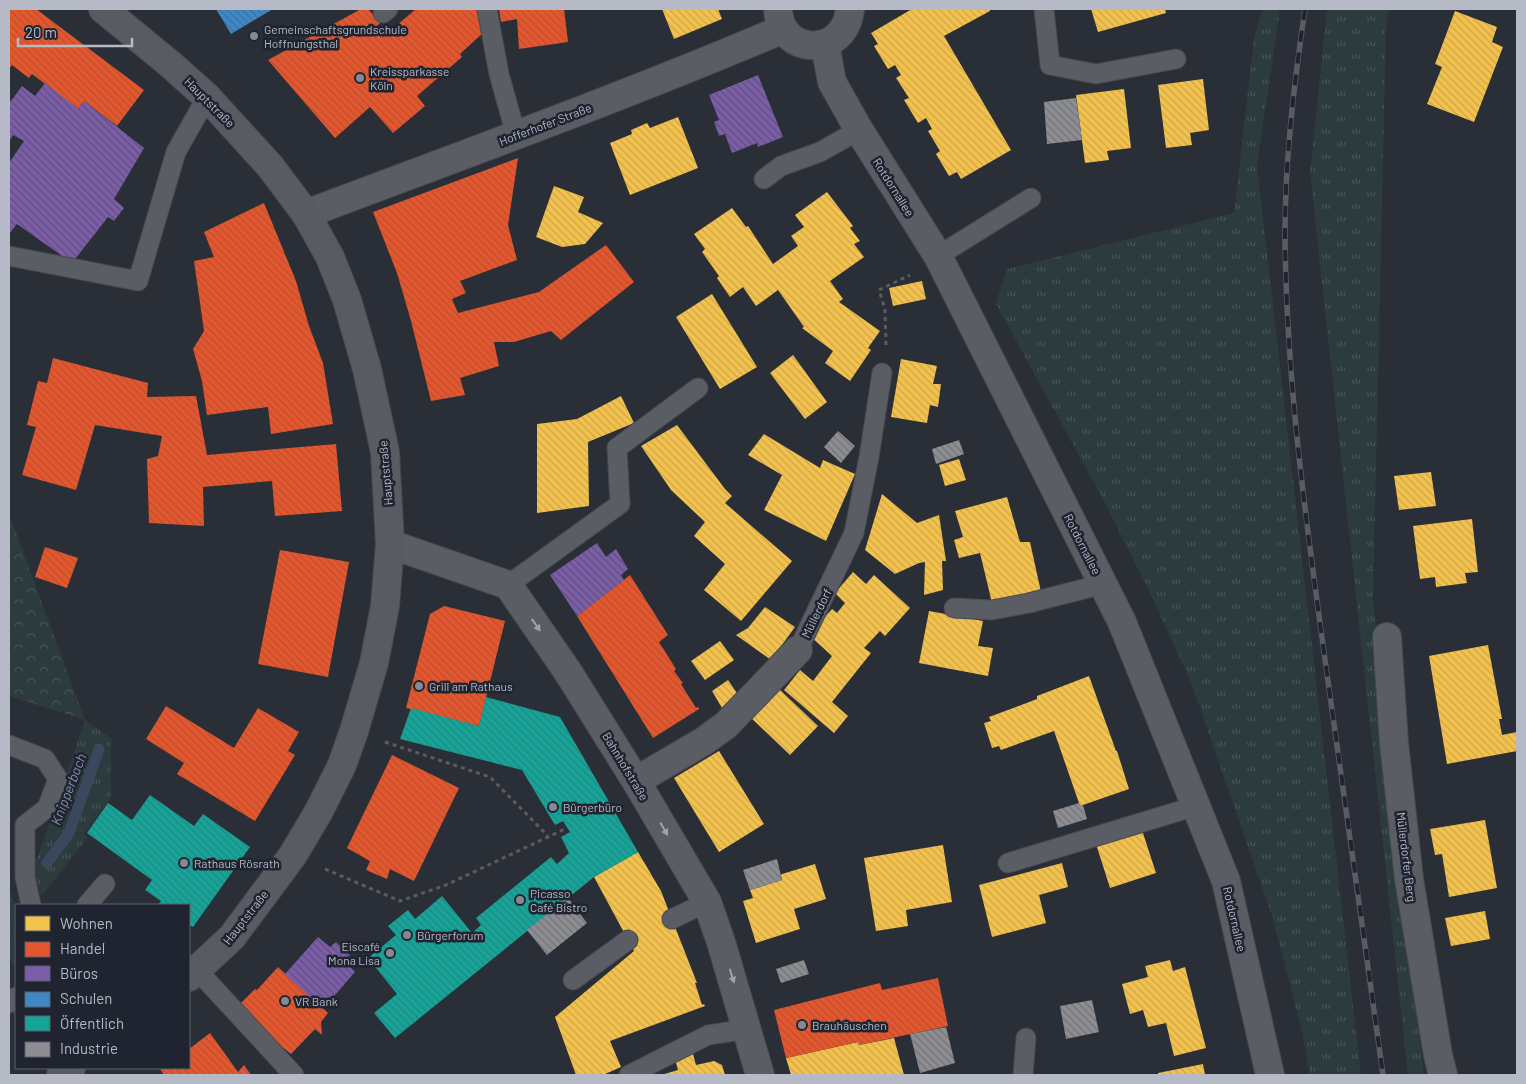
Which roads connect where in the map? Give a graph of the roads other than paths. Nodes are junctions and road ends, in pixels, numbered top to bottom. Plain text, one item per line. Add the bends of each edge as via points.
1 (103, 9) edge
2 (487, 9) edge
3 (850, 9) edge
4 (1044, 9) edge
5 (780, 19) edge
6 (825, 44) junction
7 (1176, 59) dead end
8 (207, 97) junction
9 (859, 130) junction
10 (516, 135) junction
11 (764, 179) dead end
12 (1031, 198) dead end
13 (306, 214) junction
14 (9, 256) edge
15 (938, 256) junction
16 (882, 373) road end
17 (698, 388) dead end
18 (390, 544) junction
19 (1103, 584) junction
20 (508, 585) junction
21 (954, 608) dead end
22 (1387, 637) dead end
23 (798, 650) joint
24 (9, 745) edge
25 (636, 781) junction
26 (1196, 806) junction
27 (17, 822) edge
28 (1008, 864) dead end
29 (105, 884) dead end
30 (707, 902) junction
31 (31, 904) edge
32 (88, 904) edge
33 (672, 919) dead end
34 (628, 940) dead end
35 (193, 974) edge
36 (573, 980) dead end
37 (748, 1029) junction
38 (1026, 1038) dead end
39 (294, 1075) edge
40 (629, 1075) edge
41 (760, 1075) edge
42 (1023, 1075) edge
43 (1270, 1075) edge
44 (1443, 1075) edge

1 - 8 main road, Hauptstraße
2 - 10 lane via 498,74
3 - 6 street via 844,30
4 - 7 lane via 1050,65 1096,74
5 - 6 street via 791,38 813,46
5 - 10 street, Hofferhofer Straße via 739,48
6 - 9 street, Rotdornallee via 832,82
8 - 13 main road, Hauptstraße via 270,166
8 - 14 lane via 176,152 138,281
9 - 11 lane via 820,152 781,166
9 - 15 street, Rotdornallee
10 - 13 street, Hofferhofer Straße
12 - 15 lane
13 - 18 main road, Hauptstraße via 330,256 367,368 385,452
15 - 19 street, Rotdornallee
16 - 23 lane, Müllerdorf via 854,533
17 - 20 lane via 617,448 620,504
18 - 20 street
18 - 35 main road, Hauptstraße via 386,606 374,663 342,765 293,855 232,936
19 - 21 lane via 992,610
19 - 26 street, Rotdornallee via 1122,622
20 -> 25 street, Bahnhofstraße via 568,672
22 - 44 street, Müllerdorfer Berg via 1394,743 1409,879
23 - 25 street, Müllerdorf via 726,725
24 - 27 lane via 45,759 58,779 47,808
25 -> 30 street, Bahnhofstraße
26 - 28 lane
26 - 43 street, Rotdornallee via 1226,881
27 - 31 lane
29 - 32 lane
30 - 33 lane
30 -> 37 street, Bahnhofstraße
34 - 36 lane
35 - 39 lane
37 - 40 lane via 708,1035
37 - 41 street, Bahnhofstraße
38 - 42 lane

